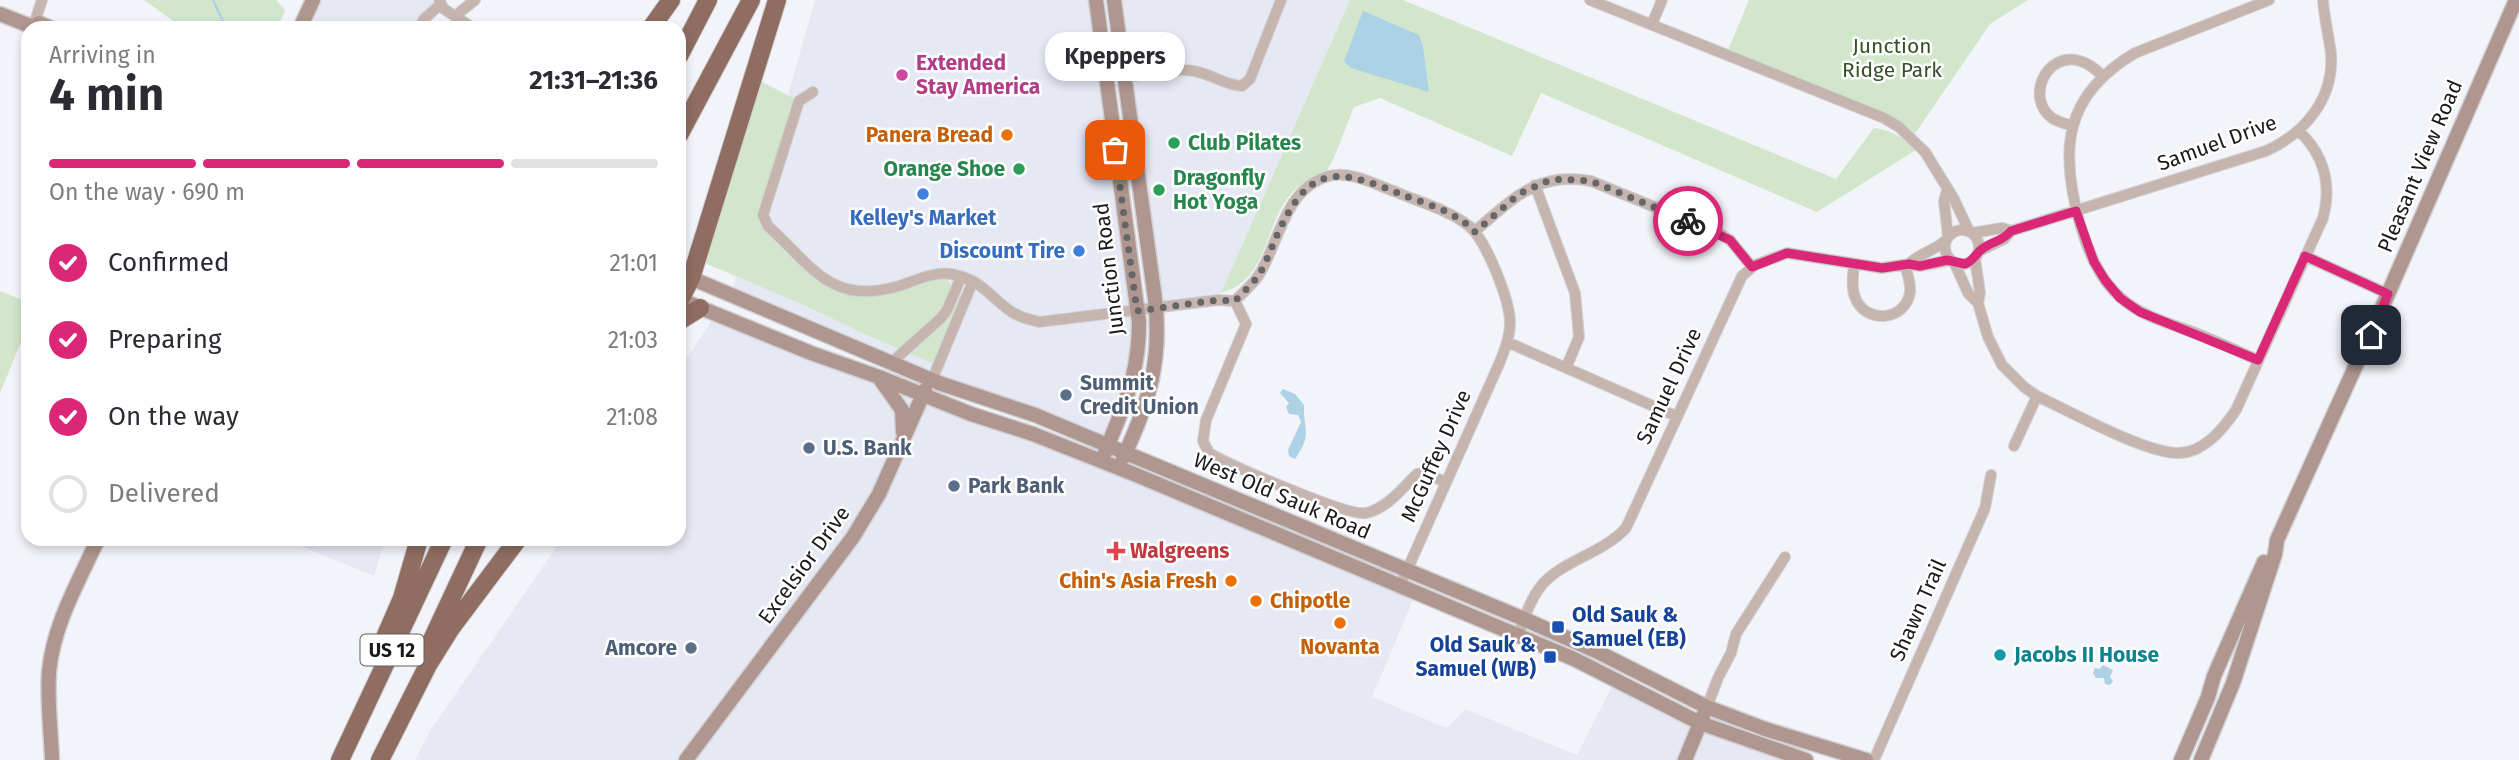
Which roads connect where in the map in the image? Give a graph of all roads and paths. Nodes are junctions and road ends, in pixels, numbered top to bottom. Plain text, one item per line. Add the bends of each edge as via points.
1 (42, 0) edge
2 (313, 0) edge
3 (475, 0) edge
4 (671, 0) edge
5 (708, 0) edge
6 (751, 0) edge
7 (777, 0) edge
8 (1096, 0) edge
9 (1114, 0) edge
10 (1281, 0) edge
11 (1590, 0) edge
12 (1662, 0) edge
13 (2269, 0) edge
14 (2323, 0) edge
15 (2516, 0) edge
16 (440, 2) edge
17 (0, 14) edge
18 (456, 19) junction
19 (35, 21) edge
20 (303, 21) edge
21 (423, 21) edge
22 (460, 21) edge
23 (656, 21) edge
24 (21, 22) edge
25 (1652, 24) junction
26 (686, 42) edge
27 (2103, 76) junction
28 (1126, 77) junction
29 (813, 92) dead end
30 (686, 122) edge
31 (2073, 126) junction
32 (2299, 131) junction
33 (1535, 186) junction
34 (1947, 190) junction
35 (2076, 211) junction
36 (2011, 231) junction
37 (1475, 232) junction
38 (1971, 232) junction
39 (1947, 238) junction
40 (1977, 255) junction
41 (2305, 256) junction
42 (1952, 261) junction
43 (1907, 264) junction
44 (1854, 265) junction
45 (1752, 267) junction
46 (686, 273) edge
47 (686, 276) edge
48 (961, 277) junction
49 (973, 281) junction
50 (2388, 294) junction
51 (1235, 301) junction
52 (686, 302) edge
53 (1978, 303) junction
54 (701, 308) junction
55 (1156, 309) junction
56 (1137, 311) junction
57 (686, 317) edge
58 (1507, 342) junction
59 (2258, 360) junction
60 (892, 362) junction
61 (1566, 368) junction
62 (878, 377) junction
63 (932, 380) junction
64 (921, 395) junction
65 (2037, 396) junction
66 (1676, 416) junction
67 (903, 437) junction
68 (1108, 445) junction
69 (2014, 446) dead end
70 (1125, 453) junction
71 (1101, 461) junction
72 (1118, 468) junction
73 (1991, 475) dead end
74 (1446, 482) junction
75 (2277, 540) junction
76 (95, 546) edge
77 (417, 546) edge
78 (441, 546) edge
79 (477, 546) edge
80 (513, 546) edge
81 (1785, 557) dead end
82 (1406, 571) junction
83 (1400, 586) junction
84 (1524, 619) junction
85 (1518, 636) junction
86 (1707, 708) junction
87 (1700, 723) junction
88 (52, 760) edge
89 (332, 760) edge
90 (340, 760) edge
91 (378, 760) edge
92 (686, 760) edge
93 (1685, 760) edge
94 (1806, 760) edge
95 (1866, 760) edge
96 (1874, 760) edge
97 (2181, 760) edge
98 (2201, 760) edge

1 - 19 street
2 - 20 street
3 - 18 street
4 - 23 highway
5 - 26 highway
6 - 30 highway
7 - 46 highway
8 - 56 street, Junction Road
9 - 28 street, Junction Road
10 - 28 street via 1250,79 1242,86 1187,70
11 - 25 street
12 - 25 street
13 - 27 street via 2135,53
14 - 32 street, Samuel Drive via 2331,70 2322,101
15 - 50 street, Pleasant View Road
16 - 18 street
16 - 21 street
17 - 24 street
18 - 22 street
25 - 34 street via 1884,118 1925,152
27 - 31 street via 2082,104
27 - 31 street via 2090,65 2071,59 2050,66 2045,74 2039,89 2046,112
28 - 55 street, Junction Road
29 - 48 street via 799,101 763,215 768,226 828,282 849,292 884,290 943,274
31 - 35 street via 2068,161
32 - 35 street, Samuel Drive via 2266,151
32 - 41 street via 2320,158 2328,199
33 - 37 street
33 - 45 street via 1561,179 1591,181 1718,233 1730,240
33 - 61 street via 1575,293 1579,337
34 - 38 street
34 - 39 street
35 - 36 street, Samuel Drive
35 - 59 street via 2094,262 2120,298 2140,312
36 - 38 street, Samuel Drive
36 - 40 street, Samuel Drive
37 - 51 street via 1457,218 1367,181 1329,176 1307,187 1293,203 1261,272
37 - 58 street via 1509,308
38 - 39 street via 1958,230
38 - 40 street via 1978,241
39 - 42 street via 1945,250
39 - 43 street
40 - 42 street via 1965,264
40 - 53 street
41 - 50 street
41 - 59 street
42 - 43 street
42 - 53 street
43 - 44 street via 1882,268
43 - 44 street via 1910,289 1906,303 1898,312 1880,317 1861,309 1853,294
44 - 45 street via 1787,253
45 - 66 street, Samuel Drive via 1742,276
47 - 60 street, West Old Sauk Road
48 - 49 street
48 - 60 street via 941,318
49 - 56 street via 1009,310 1039,322
49 - 63 street
50 - 75 street, Pleasant View Road
51 - 55 street
51 - 74 street via 1246,324 1206,420 1203,441 1209,453 1353,513 1365,514 1382,506 1423,472
52 - 54 street, West Old Sauk Road
53 - 65 street via 2003,365
54 - 57 highway
54 - 62 street, West Old Sauk Road
55 - 56 street
55 - 70 street, Junction Road via 1153,382
56 - 68 street, Junction Road via 1134,381
58 - 61 street
58 - 74 street, McGuffey Drive
59 - 65 street via 2222,431 2199,448 2178,454 2143,446
60 - 63 street, West Old Sauk Road
61 - 66 street
62 - 64 street, West Old Sauk Road
62 - 67 street via 902,410
63 - 64 street, Excelsior Drive
63 - 68 street, West Old Sauk Road
64 - 67 street, Excelsior Drive
64 - 71 street, West Old Sauk Road
65 - 69 street
66 - 84 street, Samuel Drive via 1626,528 1602,549 1547,580
67 - 92 street, Excelsior Drive via 879,494 853,537
68 - 70 street, West Old Sauk Road
68 - 71 street, Junction Road
70 - 72 street, Junction Road
70 - 82 street, West Old Sauk Road
71 - 72 street, West Old Sauk Road
72 - 83 street, West Old Sauk Road
73 - 96 street, Shawn Trail via 1985,508
74 - 82 street, McGuffey Drive
75 - 97 street, Pleasant View Road
75 - 98 street, Pleasant View Road via 2233,683
76 - 88 street via 53,644 49,685
77 - 89 highway via 402,598
78 - 90 highway, US 12
79 - 91 highway, US 12
80 - 91 highway via 451,628
81 - 86 street via 1736,634
82 - 83 street, McGuffey Drive
82 - 84 street, West Old Sauk Road
83 - 85 street, West Old Sauk Road
84 - 85 street, Samuel Drive
84 - 86 street, West Old Sauk Road
85 - 87 street, West Old Sauk Road
86 - 87 street
86 - 95 street, West Old Sauk Road
87 - 93 street
87 - 94 street, West Old Sauk Road

